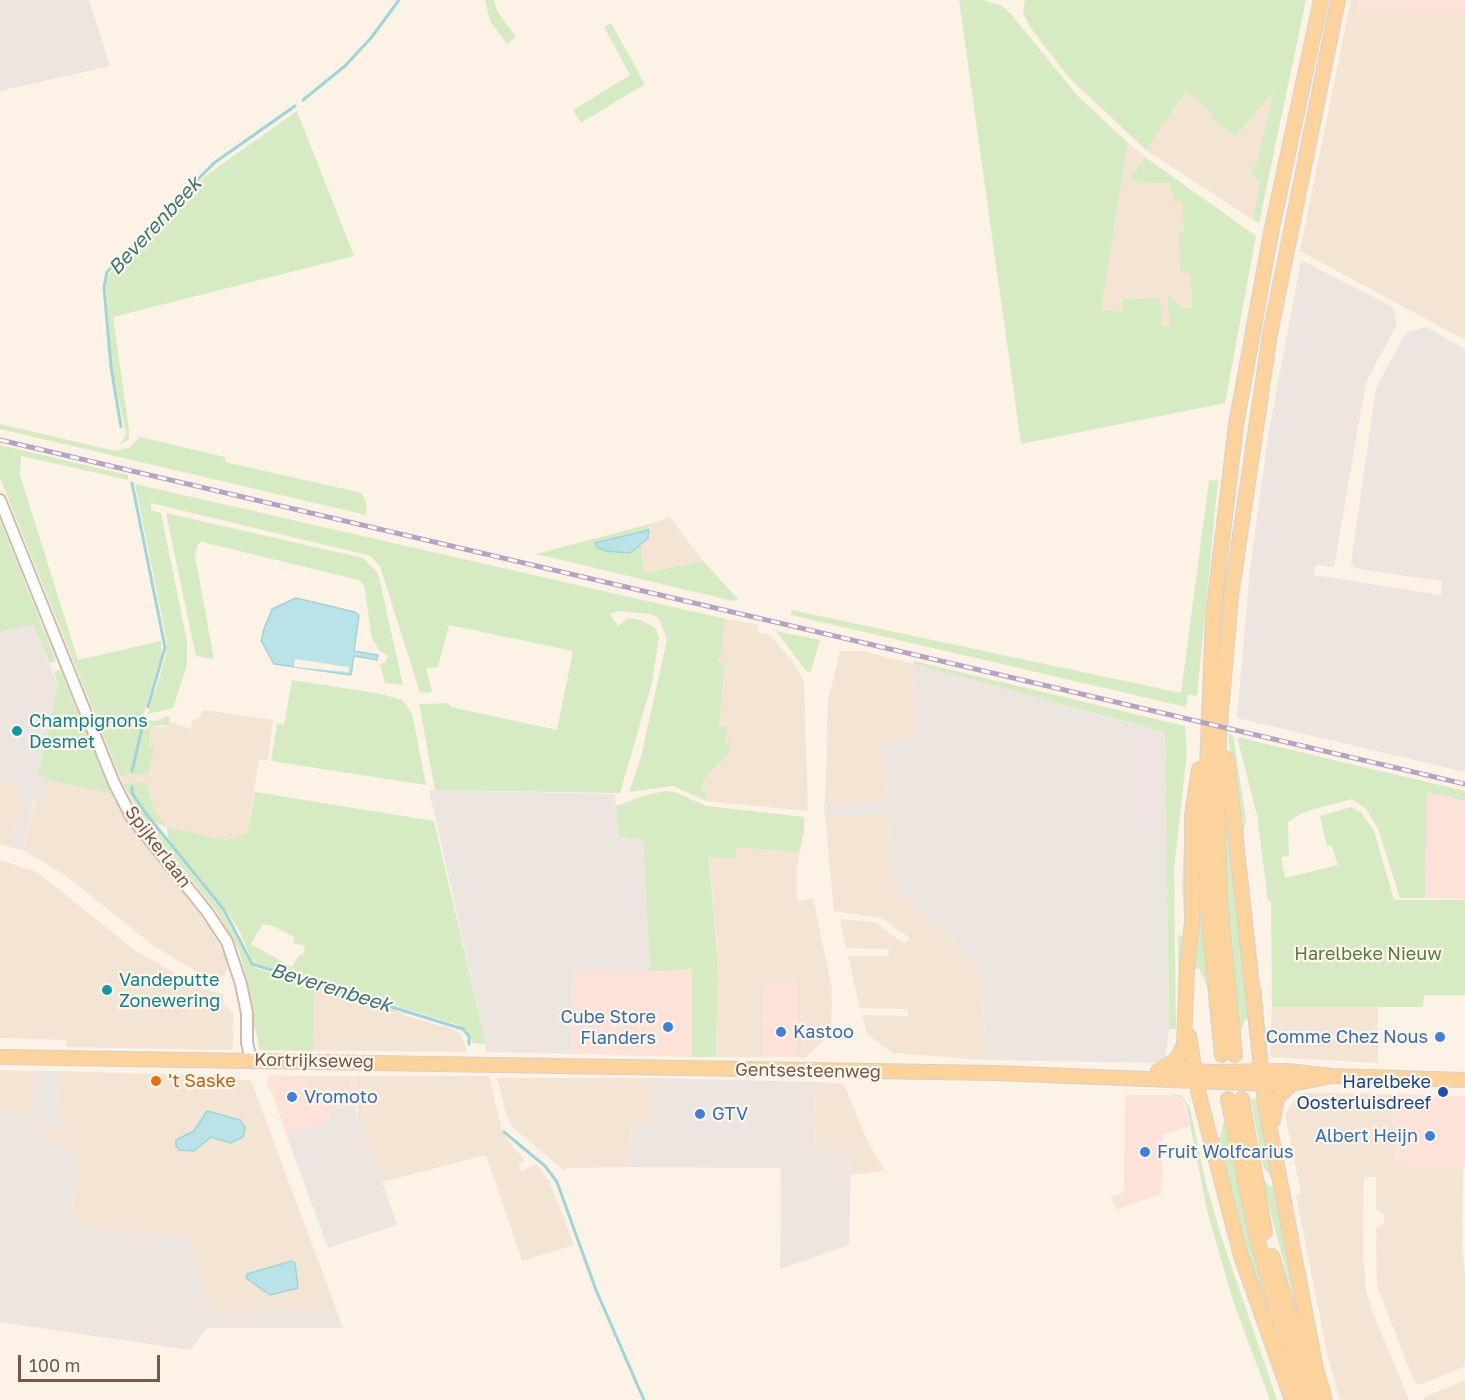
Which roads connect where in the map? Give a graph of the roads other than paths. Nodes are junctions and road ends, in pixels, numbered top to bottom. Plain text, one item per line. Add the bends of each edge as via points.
1 (1321, 0) edge
2 (1338, 0) edge
3 (0, 500) edge
4 (1213, 615) junction
5 (1222, 703) junction
6 (1187, 1011) junction
7 (0, 1057) edge
8 (251, 1060) junction
9 (484, 1064) joint
10 (1158, 1071) junction
11 (1196, 1076) junction
12 (1332, 1076) junction
13 (1262, 1078) junction
14 (1131, 1080) junction
15 (1465, 1080) edge
16 (1292, 1084) junction
17 (1273, 1137) junction
18 (1292, 1400) edge
19 (1306, 1400) edge
20 (1316, 1400) edge
21 (1325, 1400) edge

1 - 4 main road via 1236,425
2 - 5 main road via 1252,437 1232,585
3 - 8 street, Spijkerlaan via 132,818 227,942 242,984
4 - 5 main road via 1205,820 1207,902 1228,1055 1220,902
4 - 6 main road via 1192,816
5 - 13 main road
6 - 10 main road via 1181,1053 1172,1064
6 - 11 main road
7 - 8 main road, Kortrijkseweg
8 - 9 main road, Kortrijkseweg
9 - 14 main road, Gentsesteenweg
10 - 11 main road, Gentsesteenweg
10 - 14 main road, Gentsesteenweg
11 - 13 main road, Gentsesteenweg
11 - 14 main road, Gentsesteenweg
11 - 18 main road via 1241,1256
12 - 13 main road, Gentsesteenweg
12 - 15 main road, Gentsesteenweg
12 - 16 main road, Gentsesteenweg
13 - 16 main road, Gentsesteenweg
13 - 17 main road
16 - 17 main road via 1275,1104
17 - 21 main road
19 - 20 main road via 1258,1241 1235,1099 1287,1312

